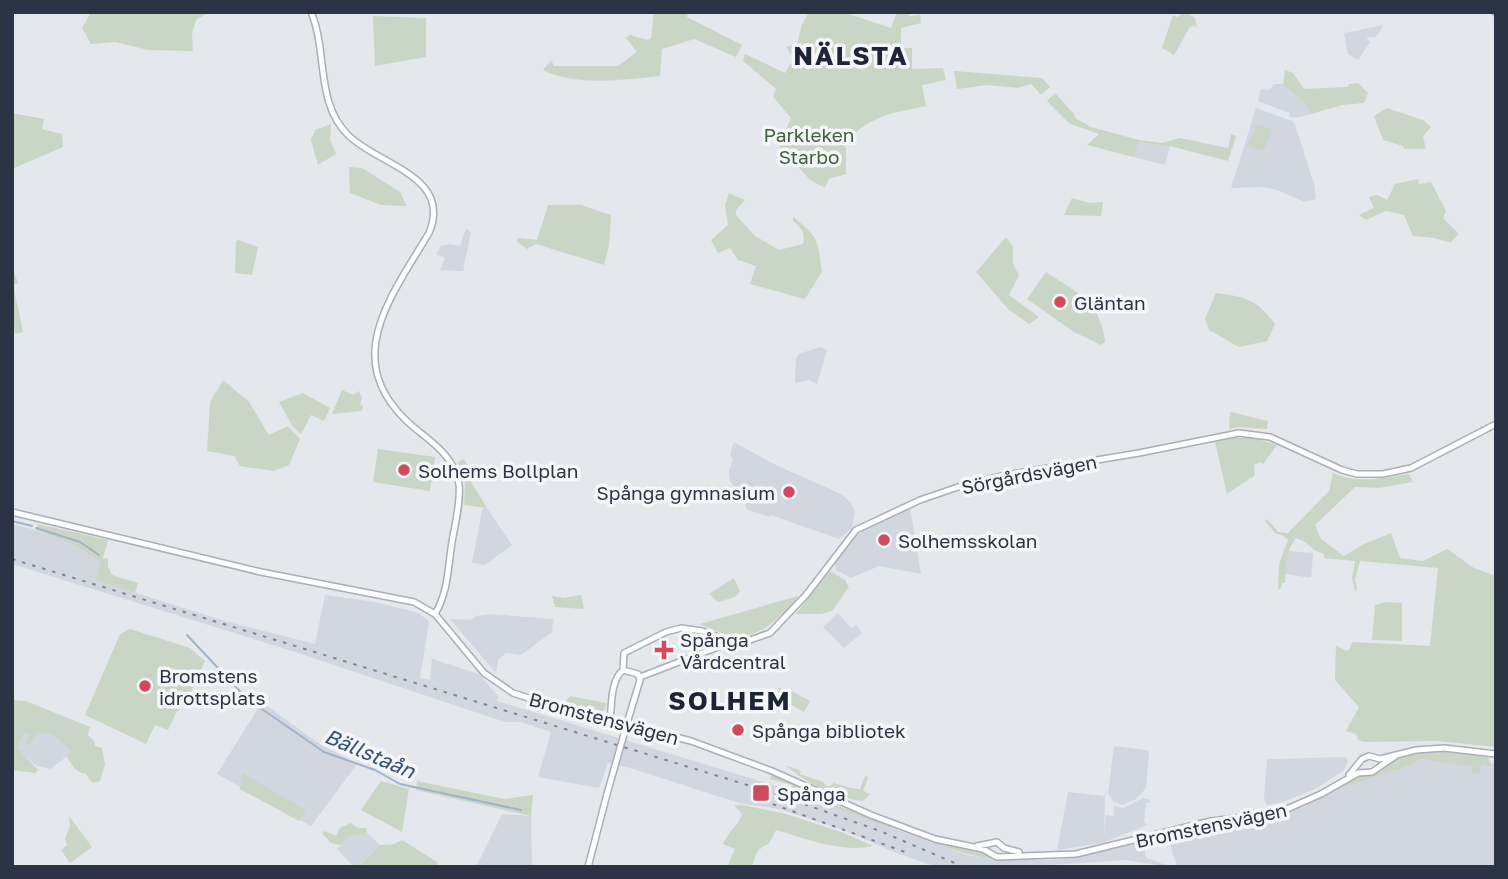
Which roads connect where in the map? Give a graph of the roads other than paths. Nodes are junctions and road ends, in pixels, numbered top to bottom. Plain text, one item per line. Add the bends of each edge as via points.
1 (311, 12) edge
2 (1496, 424) edge
3 (12, 512) edge
4 (435, 614) junction
5 (731, 642) junction
6 (623, 670) junction
7 (640, 677) junction
8 (610, 722) junction
9 (1496, 754) edge
10 (1397, 755) junction
11 (1374, 758) junction
12 (1377, 768) junction
13 (1360, 769) junction
14 (992, 844) junction
15 (972, 846) junction
16 (1004, 848) junction
17 (990, 851) junction
18 (1029, 854) junction
19 (1001, 856) junction
20 (588, 867) edge

1 - 4 street via 323,80 338,122 358,143 421,182 433,202 433,224 380,319 375,355 387,397 452,463 458,484 444,595
2 - 5 street, Sörgårdsvägen via 1411,468 1382,474 1342,470 1270,437 1239,433 958,487 862,526 770,633
3 - 4 street, Bromstensvägen via 261,572 403,599
4 - 8 street, Bromstensvägen via 484,673 506,690
5 - 6 street via 681,628 624,653
5 - 7 street, Sörgårdsvägen
6 - 7 street
6 - 8 street via 616,678
7 - 20 street, bridge
8 - 15 street, Bromstensvägen via 691,741 882,819 946,842
9 - 10 street via 1444,748
10 - 11 street
10 - 12 street
11 - 12 street
11 - 13 street via 1360,761
12 - 13 street via 1370,773
13 - 18 street, Bromstensvägen via 1305,802 1262,815 1211,821 1076,854
14 - 15 street, Bromstensvägen
14 - 16 street, Bromstensvägen
14 - 17 street
15 - 17 street, Bromstensvägen
16 - 18 street, Bromstensvägen
16 - 19 street
17 - 19 street, Bromstensvägen
18 - 19 street, Bromstensvägen

